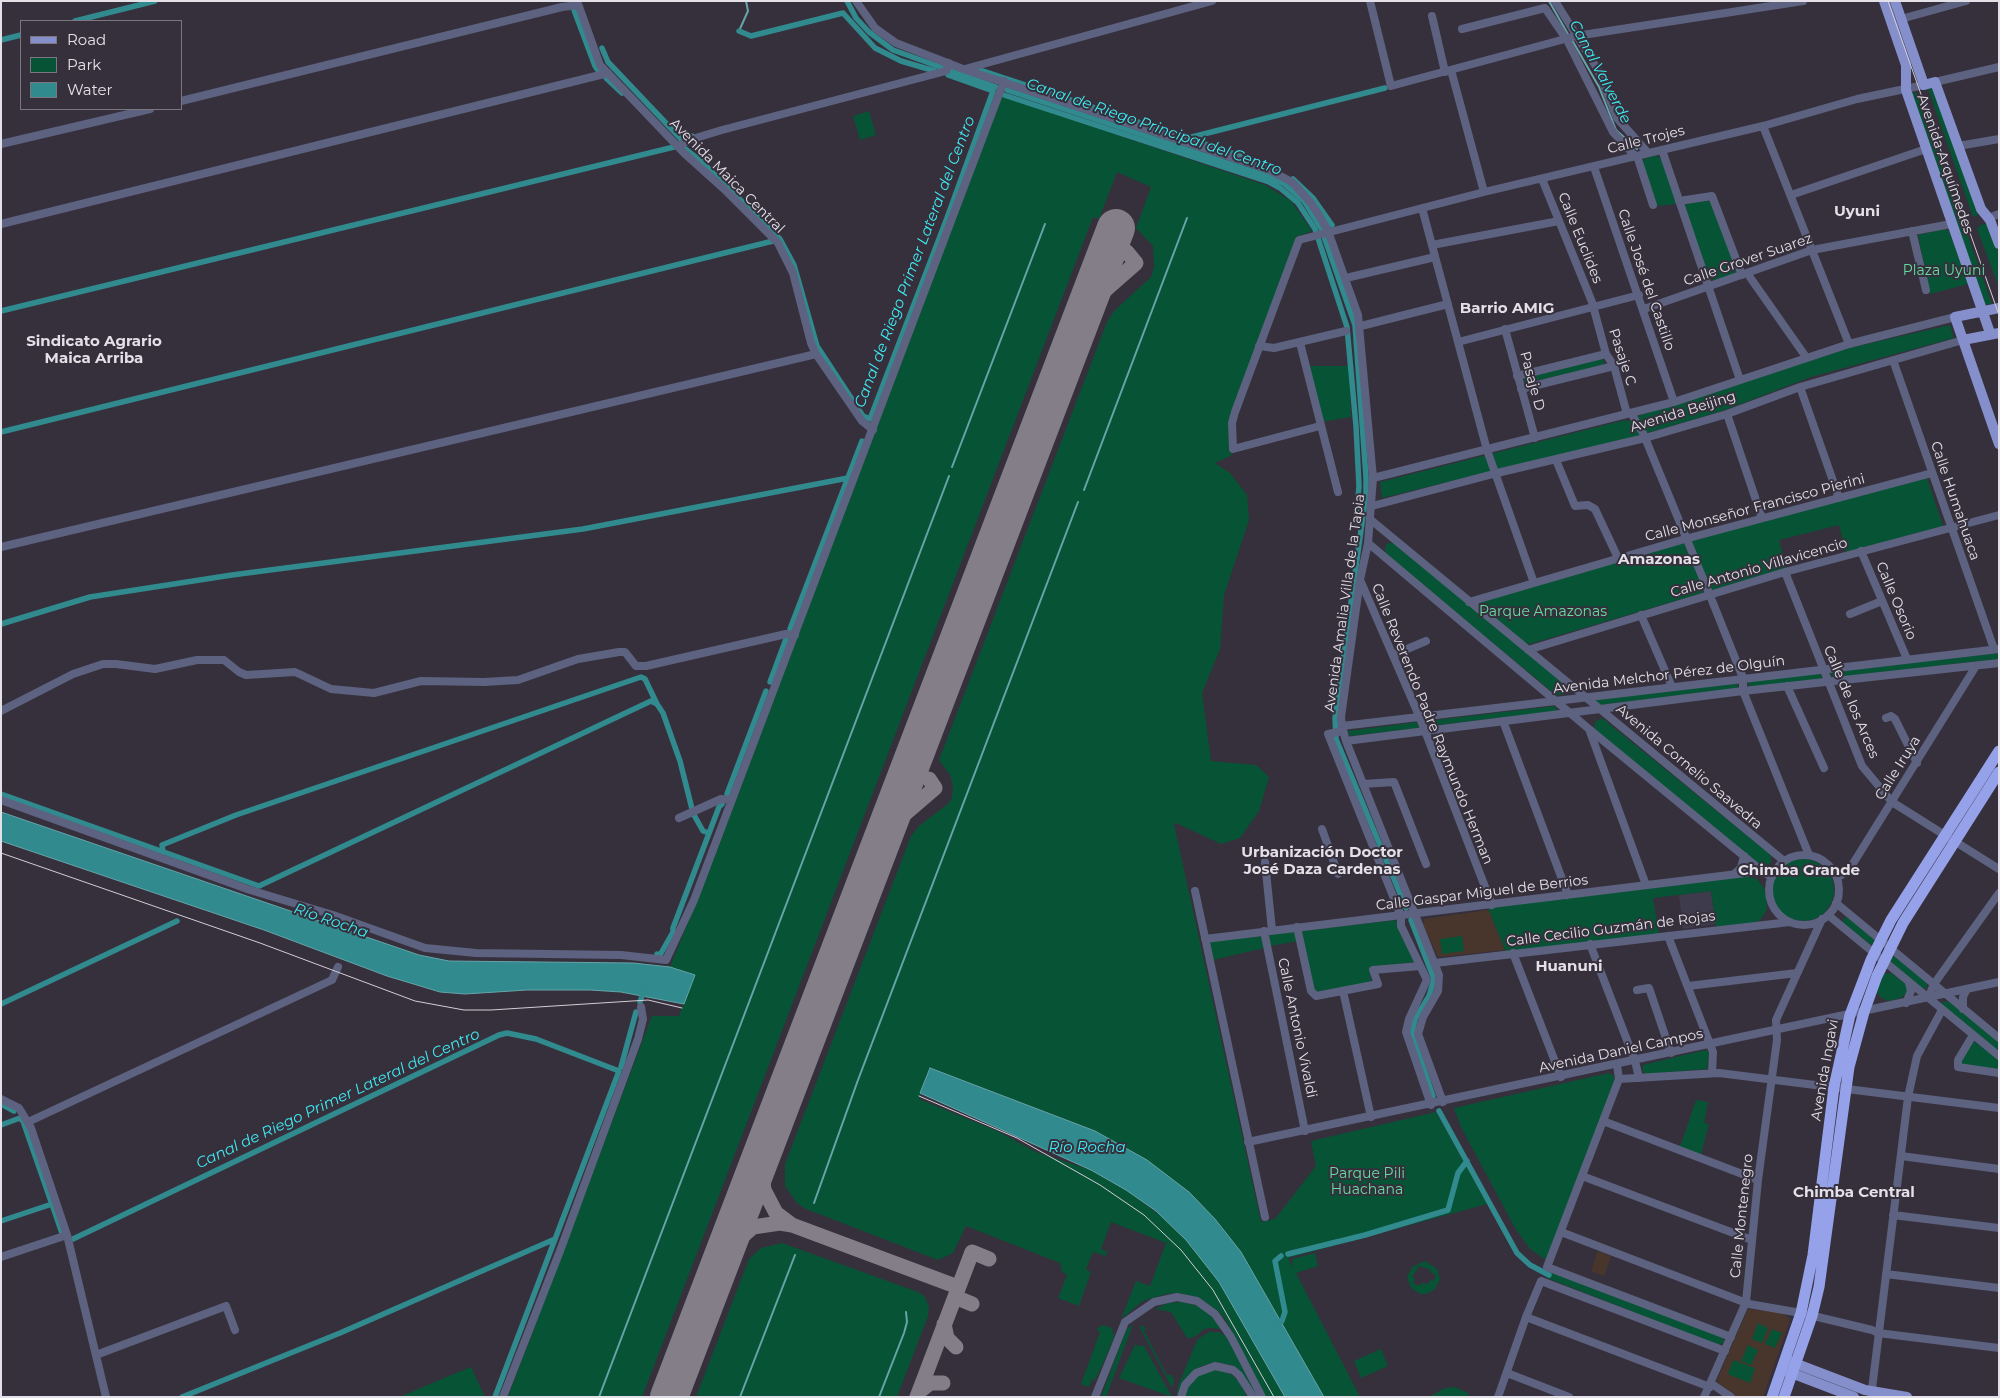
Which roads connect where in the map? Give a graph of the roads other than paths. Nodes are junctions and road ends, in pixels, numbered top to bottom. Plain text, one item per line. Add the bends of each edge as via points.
1 (856, 1) edge
2 (1212, 1) edge
3 (1370, 1) edge
4 (1555, 1) edge
5 (1803, 1) edge
6 (1884, 1) edge
7 (1895, 1) edge
8 (1966, 1) edge
9 (578, 3) edge
10 (1432, 16) dead end
11 (1901, 19) junction
12 (1462, 29) dead end
13 (1576, 36) junction
14 (1567, 40) junction
15 (948, 66) junction
16 (1999, 68) edge
17 (963, 69) junction
18 (1448, 71) junction
19 (608, 74) junction
20 (1935, 82) junction
21 (1004, 83) junction
22 (1924, 85) junction
23 (1906, 90) junction
24 (182, 101) edge
25 (146, 110) edge
26 (1763, 126) junction
27 (1999, 139) edge
28 (1, 144) edge
29 (679, 146) junction
30 (1958, 146) junction
31 (1926, 149) junction
32 (1662, 150) junction
33 (1648, 153) junction
34 (1637, 156) junction
35 (1594, 167) junction
36 (1542, 179) junction
37 (1484, 192) junction
38 (1790, 195) junction
39 (1679, 201) junction
40 (1653, 205) dead end
41 (1422, 208) junction
42 (1999, 214) edge
43 (1988, 218) junction
44 (1559, 220) junction
45 (1, 224) edge
46 (1951, 224) junction
47 (1326, 231) junction
48 (1912, 231) junction
49 (1999, 244) edge
50 (1432, 245) junction
51 (1812, 250) junction
52 (1435, 257) junction
53 (1744, 274) junction
54 (1346, 278) junction
55 (1709, 287) junction
56 (1926, 290) dead end
57 (1639, 295) junction
58 (1448, 304) junction
59 (1594, 308) junction
60 (1999, 308) edge
61 (1644, 309) junction
62 (1982, 312) junction
63 (1958, 317) junction
64 (1361, 326) junction
65 (1505, 330) junction
66 (1346, 331) dead end
67 (1994, 333) edge
68 (1965, 339) junction
69 (1458, 342) junction
70 (1300, 343) junction
71 (1849, 344) junction
72 (1259, 346) junction
73 (816, 354) junction
74 (1606, 354) junction
75 (1806, 357) junction
76 (1893, 360) junction
77 (1614, 366) junction
78 (1517, 376) junction
79 (1740, 380) junction
80 (1800, 387) junction
81 (1521, 389) junction
82 (1674, 402) junction
83 (1629, 414) junction
84 (1727, 414) junction
85 (1999, 425) edge
86 (1320, 426) junction
87 (873, 430) junction
88 (1535, 438) junction
89 (1646, 438) junction
90 (1999, 444) edge
91 (1487, 450) junction
92 (1556, 460) junction
93 (1497, 473) junction
94 (1932, 473) junction
95 (1373, 478) junction
96 (1338, 492) dead end
97 (1839, 498) junction
98 (1372, 506) junction
99 (1999, 515) edge
100 (1762, 518) junction
101 (1370, 520) junction
102 (1951, 528) junction
103 (1685, 539) junction
104 (1368, 543) junction
105 (1, 547) edge
106 (1862, 551) junction
107 (1618, 558) junction
108 (1785, 572) junction
109 (1360, 580) junction
110 (1534, 583) junction
111 (1709, 594) junction
112 (1882, 601) junction
113 (1469, 602) junction
114 (1850, 614) dead end
115 (1641, 615) junction
116 (795, 635) junction
117 (1426, 641) dead end
118 (1997, 649) edge
119 (1528, 650) junction
120 (1393, 656) junction
121 (1907, 660) junction
122 (1999, 662) edge
123 (1976, 666) junction
124 (1823, 669) junction
125 (1742, 678) junction
126 (1828, 682) junction
127 (1786, 686) junction
128 (1672, 687) junction
129 (1743, 691) junction
130 (1585, 697) junction
131 (1558, 702) junction
132 (1599, 709) junction
133 (1, 711) edge
134 (1571, 713) junction
135 (1420, 718) junction
136 (1886, 718) dead end
137 (1503, 721) junction
138 (1589, 729) junction
139 (1342, 730) junction
140 (1425, 731) junction
141 (1346, 742) junction
142 (1999, 751) edge
143 (1917, 763) junction
144 (1824, 768) dead end
145 (1999, 772) edge
146 (1363, 784) junction
147 (1, 800) edge
148 (732, 800) junction
149 (1892, 802) junction
150 (679, 818) dead end
151 (1322, 829) dead end
152 (1945, 835) junction
153 (1955, 842) junction
154 (1809, 855) junction
155 (1744, 856) junction
156 (1266, 862) dead end
157 (1784, 862) junction
158 (1426, 864) dead end
159 (1999, 869) edge
160 (1762, 871) junction
161 (1338, 874) dead end
162 (1734, 874) junction
163 (1772, 877) junction
164 (1837, 878) junction
165 (1646, 884) junction
166 (1194, 891) dead end
167 (1999, 893) edge
168 (1568, 895) junction
169 (1836, 903) junction
170 (1492, 904) junction
171 (1414, 915) junction
172 (1401, 916) junction
173 (1825, 917) junction
174 (1790, 922) junction
175 (1297, 927) junction
176 (1272, 930) junction
177 (1264, 931) junction
178 (1668, 936) junction
179 (1205, 939) junction
180 (1881, 939) junction
181 (1590, 944) junction
182 (1890, 947) junction
183 (1513, 954) junction
184 (1874, 954) junction
185 (1883, 962) junction
186 (1435, 963) junction
187 (1420, 966) junction
188 (338, 967) dead end
189 (1797, 974) junction
190 (1999, 982) edge
191 (1909, 983) junction
192 (1934, 984) junction
193 (1688, 986) junction
194 (1967, 989) junction
195 (1637, 990) dead end
196 (1343, 991) junction
197 (1945, 994) junction
198 (1928, 998) junction
199 (1906, 1003) junction
200 (641, 1007) dead end
201 (1963, 1009) junction
202 (1942, 1010) junction
203 (1864, 1012) junction
204 (1850, 1015) junction
205 (1776, 1030) junction
206 (1973, 1035) junction
207 (1999, 1038) edge
208 (1710, 1044) junction
209 (1671, 1053) junction
210 (1999, 1056) edge
211 (1635, 1061) junction
212 (1617, 1065) junction
213 (1712, 1073) junction
214 (1999, 1073) edge
215 (1561, 1077) junction
216 (1639, 1078) junction
217 (1619, 1079) junction
218 (1771, 1080) junction
219 (1834, 1087) junction
220 (1846, 1089) junction
221 (1908, 1097) junction
222 (1, 1098) edge
223 (1443, 1102) junction
224 (1431, 1105) junction
225 (1999, 1108) edge
226 (1371, 1117) junction
227 (1603, 1121) junction
228 (28, 1122) junction
229 (1305, 1131) junction
230 (1248, 1142) junction
231 (1901, 1156) junction
232 (1999, 1169) edge
233 (1582, 1176) junction
234 (1758, 1180) junction
235 (1893, 1215) junction
236 (1265, 1217) dead end
237 (1999, 1228) edge
238 (1561, 1232) junction
239 (67, 1235) junction
240 (1752, 1240) junction
241 (1, 1257) edge
242 (1886, 1274) junction
243 (1999, 1288) edge
244 (1746, 1302) junction
245 (1806, 1315) junction
246 (1526, 1317) junction
247 (235, 1330) dead end
248 (1878, 1333) junction
249 (1732, 1337) junction
250 (1999, 1348) edge
251 (1726, 1351) junction
252 (96, 1355) junction
253 (1790, 1366) junction
254 (1507, 1373) junction
255 (1711, 1386) junction
256 (1871, 1394) edge
257 (106, 1397) edge
258 (503, 1397) edge
259 (1095, 1397) edge
260 (1181, 1397) edge
261 (1254, 1397) edge
262 (1262, 1397) edge
263 (1498, 1397) edge
264 (1569, 1397) edge
265 (1704, 1397) edge
266 (1732, 1397) edge
267 (1772, 1397) edge
268 (1784, 1397) edge
269 (1854, 1397) edge
270 (1907, 1397) edge

1 - 15 street, Avenida Amalia Villa de la Tapia via 867,19 884,36
2 - 17 street
3 - 18 street via 1391,86
4 - 13 street
5 - 13 street
6 - 23 main road, Avenida Arquímedes via 1906,64
7 - 11 main road, Avenida Arquímedes
8 - 11 street
9 - 19 street, Avenida Maica Central via 596,57
9 - 24 street
10 - 18 street
11 - 22 main road, Avenida Arquímedes
12 - 14 street via 1545,8
13 - 14 street
13 - 33 street via 1598,70 1617,118
14 - 18 street
14 - 34 street via 1608,122
15 - 17 street, Avenida Amalia Villa de la Tapia
15 - 29 street via 722,130
16 - 20 street, Calle Trojes
17 - 21 street, Avenida Amalia Villa de la Tapia
18 - 37 street
19 - 29 street, Avenida Maica Central
19 - 45 street
20 - 22 main road, Calle Trojes
20 - 30 main road, Avenida Arquímedes
21 - 47 street, Avenida Amalia Villa de la Tapia via 1283,177 1307,197
21 - 87 street
22 - 23 street, Calle Trojes
23 - 26 street, Calle Trojes via 1857,99
23 - 31 main road, Avenida Arquímedes
25 - 28 street
26 - 32 street, Calle Trojes
26 - 38 street
27 - 30 street
29 - 73 street, Avenida Maica Central via 778,244 793,274
30 - 43 main road, Avenida Arquímedes via 1981,209
31 - 38 street
31 - 46 main road, Avenida Arquímedes
32 - 33 street, Calle Trojes
32 - 39 street
33 - 34 street, Calle Trojes
34 - 35 street, Calle Trojes
34 - 40 street
35 - 36 street, Calle Trojes
35 - 57 street, Calle José del Castillo
36 - 37 street, Calle Trojes
36 - 44 street, Calle Euclides
37 - 41 street, Calle Trojes
38 - 51 street
39 - 53 street via 1712,196
39 - 55 street
41 - 47 street, Calle Trojes
41 - 50 street
42 - 43 street
43 - 49 main road, Avenida Arquímedes
44 - 50 street
44 - 59 street, Calle Euclides
46 - 48 street, Calle Grover Suarez
46 - 62 main road, Avenida Arquímedes
47 - 54 street, Avenida Amalia Villa de la Tapia
47 - 72 street, Calle Trojes via 1299,240
48 - 51 street, Calle Grover Suarez
48 - 56 street
50 - 52 street
51 - 53 street, Calle Grover Suarez
51 - 71 street
52 - 54 street
52 - 58 street
53 - 55 street, Calle Grover Suarez
53 - 75 street
54 - 64 street, Avenida Amalia Villa de la Tapia
55 - 61 street, Calle Grover Suarez
55 - 79 street
57 - 59 street
57 - 61 street, Calle José del Castillo
58 - 64 street
58 - 69 street
59 - 65 street
59 - 74 street, Pasaje C
60 - 62 main road, Avenida Beijing
61 - 82 street, Calle José del Castillo
62 - 63 main road, Avenida Beijing
62 - 67 main road, Avenida Arquímedes
63 - 68 main road
63 - 71 street, Avenida Beijing
64 - 95 street, Avenida Amalia Villa de la Tapia
65 - 69 street
65 - 78 street, Pasaje D
66 - 70 street
67 - 68 main road, Avenida Beijing
68 - 76 street, Avenida Beijing
68 - 85 main road
68 - 90 main road
69 - 91 street
70 - 72 street via 1274,348
70 - 86 street
71 - 75 street, Avenida Beijing
72 - 86 street via 1232,423 1233,449
73 - 87 street, Avenida Maica Central via 862,421
73 - 105 street
74 - 77 street, Pasaje C
74 - 78 street
75 - 79 street, Avenida Beijing
76 - 80 street, Avenida Beijing
76 - 94 street, Calle Humahuaca
77 - 81 street
77 - 83 street, Pasaje C
78 - 81 street, Pasaje D
79 - 82 street, Avenida Beijing
80 - 84 street, Avenida Beijing
80 - 97 street
81 - 88 street, Pasaje D
82 - 83 street, Avenida Beijing
83 - 88 street, Avenida Beijing
83 - 89 street, Pasaje C
84 - 89 street, Avenida Beijing
84 - 100 street
86 - 96 street
87 - 116 street
88 - 91 street, Avenida Beijing
89 - 92 street, Avenida Beijing
89 - 103 street, Pasaje C
91 - 93 street
91 - 95 street, Avenida Beijing
92 - 93 street, Avenida Beijing
92 - 107 street via 1575,506 1588,505 1595,509
93 - 98 street, Avenida Beijing
93 - 110 street
94 - 97 street, Calle Monseñor Francisco Pierini
94 - 102 street, Calle Humahuaca
95 - 98 street, Avenida Amalia Villa de la Tapia
97 - 100 street, Calle Monseñor Francisco Pierini
98 - 101 street, Avenida Amalia Villa de la Tapia
99 - 102 street, Calle Antonio Villavicencio
100 - 103 street, Calle Monseñor Francisco Pierini
101 - 104 street, Avenida Amalia Villa de la Tapia
101 - 113 street, Avenida Cornelio Saavedra
102 - 106 street, Calle Antonio Villavicencio
102 - 118 street, Calle Humahuaca
103 - 107 street, Calle Monseñor Francisco Pierini
103 - 111 street, Pasaje C
104 - 109 street, Avenida Amalia Villa de la Tapia
104 - 131 street
106 - 108 street, Calle Antonio Villavicencio
106 - 112 street, Calle Osorio
107 - 110 street, Calle Monseñor Francisco Pierini
108 - 111 street, Calle Antonio Villavicencio
108 - 124 street, Calle de los Arces
109 - 120 street, Calle Reverendo Padre Raymundo Herman
109 - 139 street, Avenida Amalia Villa de la Tapia via 1341,717
110 - 113 street, Calle Monseñor Francisco Pierini
111 - 115 street, Calle Antonio Villavicencio
111 - 125 street, Pasaje C
112 - 114 street
112 - 121 street, Calle Osorio
113 - 119 street, Avenida Cornelio Saavedra
115 - 119 street, Calle Antonio Villavicencio
115 - 128 street
116 - 133 street via 786,634 646,666 636,666 625,652 619,652 578,659 518,680 421,681 374,693 330,689 295,672 246,675 224,660 197,660 155,670 103,664 73,674
116 - 148 street
117 - 120 street
118 - 121 street, Avenida Melchor Pérez de Olguín
119 - 130 street, Avenida Cornelio Saavedra
120 - 135 street, Calle Reverendo Padre Raymundo Herman
121 - 124 street, Avenida Melchor Pérez de Olguín
122 - 123 street, Avenida Melchor Pérez de Olguín
123 - 126 street, Avenida Melchor Pérez de Olguín
123 - 143 street, Calle Iruya
124 - 125 street, Avenida Melchor Pérez de Olguín
124 - 126 street, Calle de los Arces
125 - 128 street, Avenida Melchor Pérez de Olguín
125 - 129 street, Pasaje C
126 - 127 street, Avenida Melchor Pérez de Olguín
126 - 149 street, Calle de los Arces via 1862,766
127 - 129 street, Avenida Melchor Pérez de Olguín
127 - 144 street
128 - 130 street, Avenida Melchor Pérez de Olguín
129 - 132 street, Avenida Melchor Pérez de Olguín
129 - 154 street, Pasaje C
130 - 131 street, Avenida Melchor Pérez de Olguín
130 - 132 street, Avenida Cornelio Saavedra
131 - 134 street
131 - 135 street, Avenida Melchor Pérez de Olguín
132 - 134 street, Avenida Melchor Pérez de Olguín
132 - 157 street, Avenida Cornelio Saavedra
134 - 137 street, Avenida Melchor Pérez de Olguín
134 - 138 street
135 - 139 street, Avenida Melchor Pérez de Olguín
135 - 140 street, Calle Reverendo Padre Raymundo Herman
136 - 143 street via 1891,716 1895,719
137 - 140 street, Avenida Melchor Pérez de Olguín
137 - 168 street
138 - 155 street
138 - 165 street
139 - 141 street, Avenida Amalia Villa de la Tapia
139 - 172 street, Avenida Amalia Villa de la Tapia via 1328,734
140 - 141 street, Avenida Melchor Pérez de Olguín
140 - 170 street, Calle Reverendo Padre Raymundo Herman
141 - 146 street, Avenida Amalia Villa de la Tapia
142 - 152 highway, Avenida Ingavi
143 - 149 street, Calle Iruya
145 - 153 highway, Avenida Ingavi
146 - 158 street via 1394,782
146 - 171 street, Avenida Amalia Villa de la Tapia
147 - 148 street via 250,890 425,948 476,953 621,955 666,960 694,900
148 - 150 street via 721,799
149 - 152 street, Calle de los Arces
149 - 164 street, Calle Iruya via 1849,870
151 - 161 street
152 - 153 street, Calle de los Arces
152 - 180 highway, Avenida Ingavi
153 - 159 street, Calle de los Arces
153 - 182 highway, Avenida Ingavi
154 - 157 street via 1793,856
154 - 164 street via 1825,862
155 - 160 street
155 - 162 street via 1742,868
156 - 176 street
157 - 163 street
160 - 162 street, Calle Gaspar Miguel de Berrios
160 - 163 street
162 - 165 street, Calle Gaspar Miguel de Berrios
163 - 174 street via 1770,894 1773,906
164 - 169 street via 1839,892
165 - 168 street, Calle Gaspar Miguel de Berrios
166 - 179 street
167 - 192 street
168 - 170 street, Calle Gaspar Miguel de Berrios
169 - 173 street
169 - 180 street
170 - 171 street, Calle Gaspar Miguel de Berrios
171 - 172 street, Calle Gaspar Miguel de Berrios
171 - 186 street, Avenida Amalia Villa de la Tapia
172 - 175 street, Calle Gaspar Miguel de Berrios
172 - 187 street, Avenida Amalia Villa de la Tapia via 1401,926
173 - 174 street via 1806,924
173 - 184 street
173 - 189 street
174 - 178 street, Calle Cecilio Guzmán de Rojas
175 - 176 street, Calle Gaspar Miguel de Berrios
175 - 196 street via 1313,994
176 - 177 street, Calle Gaspar Miguel de Berrios
177 - 179 street, Calle Gaspar Miguel de Berrios
177 - 229 street, Calle Antonio Vivaldi
178 - 181 street, Calle Cecilio Guzmán de Rojas
178 - 193 street
179 - 230 street
180 - 182 street
180 - 184 highway, Avenida Ingavi
181 - 183 street, Calle Cecilio Guzmán de Rojas
181 - 211 street
182 - 185 highway, Avenida Ingavi
182 - 192 street
183 - 186 street, Calle Cecilio Guzmán de Rojas
183 - 215 street
184 - 185 street
184 - 204 highway, Avenida Ingavi
185 - 191 street
185 - 203 highway, Avenida Ingavi
186 - 223 street, Avenida Amalia Villa de la Tapia via 1440,985 1418,1034
187 - 196 street via 1372,970 1378,984
187 - 224 street, Avenida Amalia Villa de la Tapia via 1428,980 1406,1032
188 - 228 street via 332,980
189 - 193 street
189 - 205 street via 1776,1020
190 - 194 street, Avenida Daniel Campos
191 - 198 street
191 - 199 street via 1911,991
192 - 197 street
192 - 198 street
193 - 208 street
194 - 197 street, Avenida Daniel Campos
194 - 201 street
195 - 209 street via 1649,988
196 - 226 street
197 - 198 street, Avenida Daniel Campos
197 - 201 street
198 - 199 street, Avenida Daniel Campos
198 - 202 street
199 - 203 street, Avenida Daniel Campos
200 - 258 street via 641,1031
201 - 207 street
202 - 206 street
202 - 221 street via 1917,1056
203 - 204 street, Avenida Daniel Campos
203 - 220 highway, Avenida Ingavi via 1854,1042
204 - 205 street, Avenida Daniel Campos
204 - 219 highway, Avenida Ingavi
205 - 208 street, Avenida Daniel Campos
205 - 218 street, Calle Montenegro
206 - 210 street
206 - 214 street via 1958,1060 1958,1067
208 - 209 street, Avenida Daniel Campos
208 - 213 street
209 - 211 street, Avenida Daniel Campos
211 - 212 street, Avenida Daniel Campos
211 - 216 street
212 - 215 street, Avenida Daniel Campos
212 - 217 street
213 - 216 street
213 - 218 street
215 - 223 street, Avenida Daniel Campos
216 - 217 street
217 - 227 street
218 - 219 street
218 - 234 street, Calle Montenegro
219 - 220 street
219 - 245 highway, Avenida Ingavi
220 - 221 street
220 - 245 highway, Avenida Ingavi via 1824,1257
221 - 225 street
221 - 231 street
222 - 228 street via 19,1108
223 - 224 street, Avenida Daniel Campos
224 - 226 street, Avenida Daniel Campos
226 - 229 street, Avenida Daniel Campos
227 - 233 street
227 - 234 street
228 - 239 street
229 - 230 street, Avenida Daniel Campos
230 - 236 street
231 - 232 street
231 - 235 street
233 - 238 street
233 - 240 street
234 - 240 street, Calle Montenegro
235 - 237 street
235 - 242 street
238 - 244 street
238 - 249 street via 1547,1267
239 - 241 street
239 - 252 street
240 - 244 street, Calle Montenegro
242 - 243 street
242 - 248 street
244 - 245 street
244 - 249 street, Calle Montenegro
245 - 248 street
245 - 253 highway, Avenida Ingavi
246 - 251 street via 1541,1281
246 - 254 street
246 - 255 street
247 - 252 street via 226,1306
248 - 250 street
248 - 256 street
249 - 251 street, Calle Montenegro
251 - 255 street, Calle Montenegro
252 - 257 street
253 - 256 main road
253 - 267 highway, Avenida Ingavi
253 - 268 highway, Avenida Ingavi
253 - 269 main road
254 - 263 street
254 - 264 street
255 - 265 street, Calle Montenegro
255 - 266 street
256 - 270 main road
259 - 262 street via 1125,1322 1154,1302 1177,1297 1197,1301 1215,1314 1231,1337
260 - 261 street via 1196,1373 1215,1366 1239,1375

